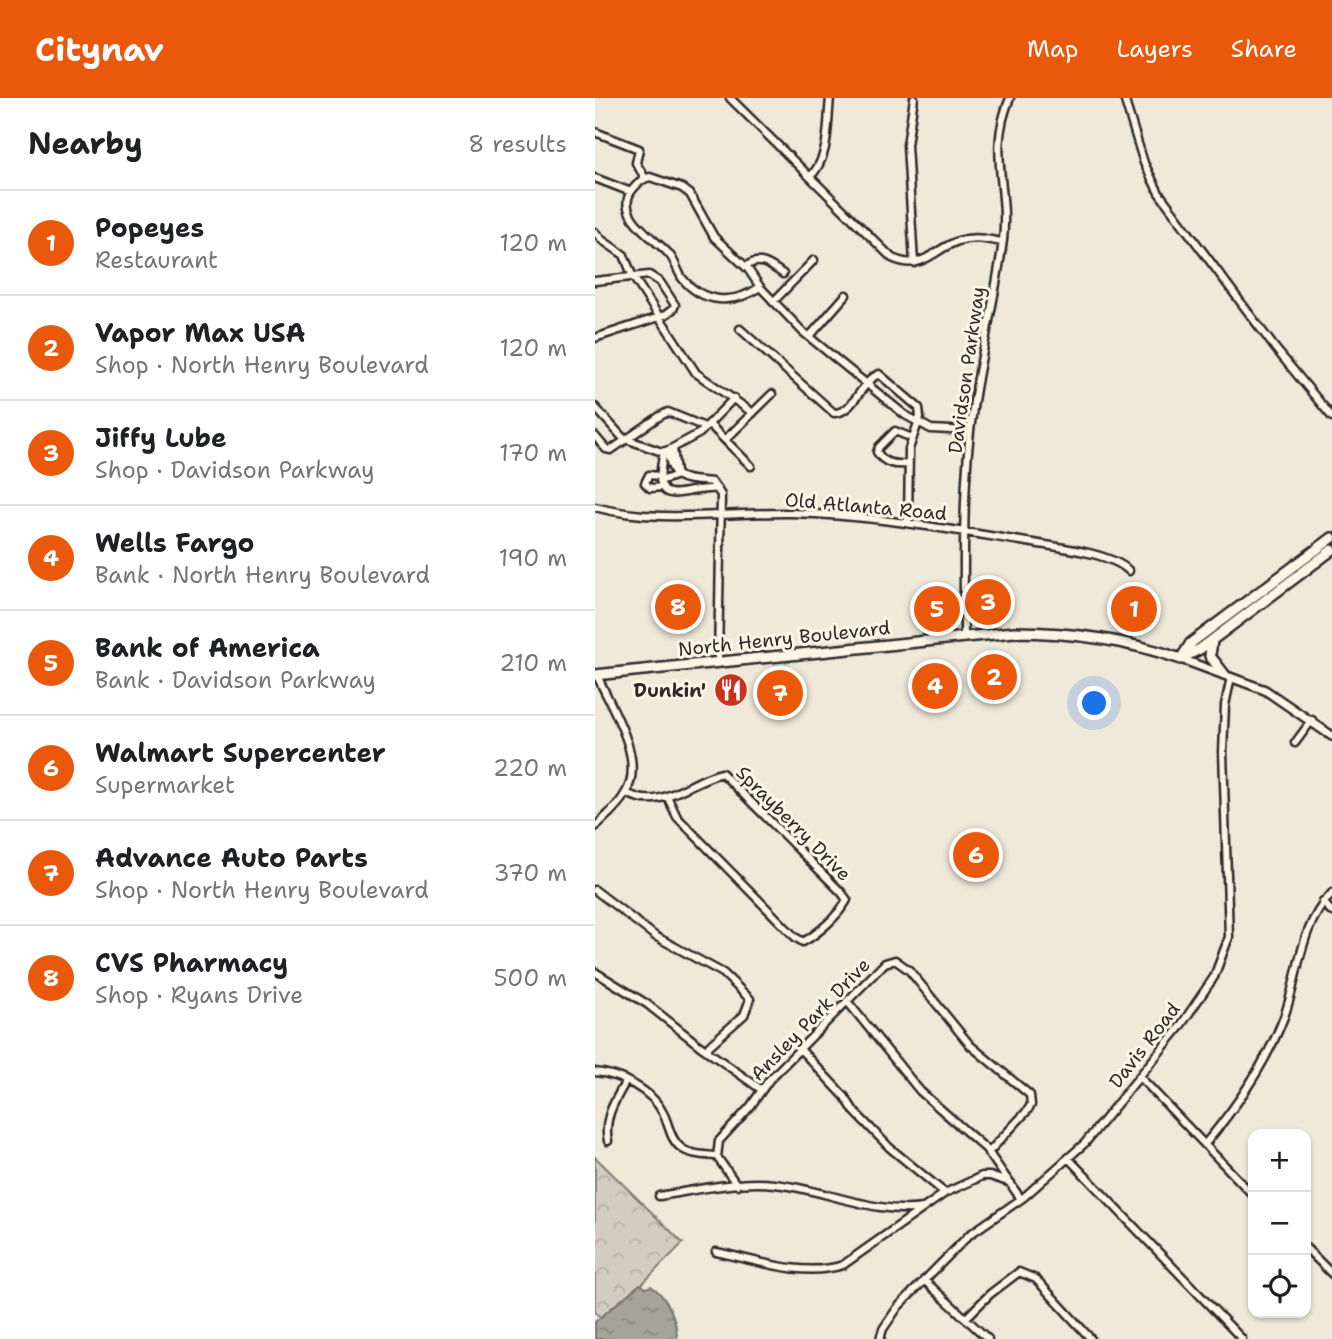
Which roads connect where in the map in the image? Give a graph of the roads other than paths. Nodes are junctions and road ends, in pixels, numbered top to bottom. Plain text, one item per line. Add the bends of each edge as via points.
1 (730, 98) edge
2 (830, 98) edge
3 (914, 98) edge
4 (1010, 98) edge
5 (1124, 98) edge
6 (595, 132) edge
7 (810, 177) junction
8 (595, 178) edge
9 (645, 178) junction
10 (631, 192) junction
11 (595, 232) edge
12 (1002, 242) junction
13 (814, 260) dead end
14 (914, 263) junction
15 (746, 267) junction
16 (783, 274) dead end
17 (632, 275) junction
18 (595, 281) edge
19 (760, 287) junction
20 (846, 295) dead end
21 (773, 302) junction
22 (659, 317) junction
23 (740, 329) dead end
24 (809, 337) junction
25 (595, 338) edge
26 (866, 384) junction
27 (772, 394) dead end
28 (734, 398) junction
29 (595, 407) edge
30 (753, 413) junction
31 (1332, 417) edge
32 (918, 423) junction
33 (707, 426) junction
34 (970, 431) junction
35 (595, 436) edge
36 (912, 438) junction
37 (626, 439) junction
38 (725, 440) junction
39 (668, 450) junction
40 (908, 464) junction
41 (751, 466) dead end
42 (677, 474) junction
43 (661, 482) junction
44 (718, 489) junction
45 (595, 507) edge
46 (722, 513) junction
47 (908, 523) junction
48 (965, 531) junction
49 (1332, 538) edge
50 (1332, 550) edge
51 (1129, 571) dead end
52 (964, 636) junction
53 (1212, 640) junction
54 (1181, 659) junction
55 (718, 663) junction
56 (596, 675) edge
57 (1227, 675) junction
58 (1312, 720) junction
59 (1332, 736) edge
60 (1295, 743) dead end
61 (627, 793) junction
62 (667, 796) junction
63 (595, 827) edge
64 (595, 890) edge
65 (1332, 893) edge
66 (1323, 902) junction
67 (1332, 912) edge
68 (595, 972) edge
69 (846, 1001) junction
70 (799, 1048) junction
71 (707, 1051) junction
72 (595, 1072) edge
73 (1140, 1077) junction
74 (626, 1082) junction
75 (762, 1090) junction
76 (608, 1141) dead end
77 (1205, 1144) junction
78 (988, 1153) junction
79 (717, 1156) junction
80 (1069, 1159) junction
81 (1011, 1183) junction
82 (737, 1185) junction
83 (1250, 1192) edge
84 (945, 1194) junction
85 (659, 1196) dead end
86 (1021, 1199) junction
87 (927, 1207) junction
88 (716, 1252) dead end
89 (1311, 1253) edge
90 (1332, 1274) edge
91 (924, 1280) junction
92 (967, 1317) junction
93 (880, 1339) edge
94 (988, 1339) edge
95 (1091, 1339) edge
96 (1242, 1339) edge

1 - 7 street
2 - 7 street via 824,155
3 - 14 street via 907,145
4 - 12 street, Davidson Parkway via 998,136
5 - 31 street via 1159,194
6 - 9 street via 639,149 636,163
7 - 14 street via 884,252
8 - 10 street
9 - 10 street
9 - 15 street via 688,192 714,237
10 - 19 street via 628,205 640,229 669,254 694,289 729,300
11 - 17 street via 624,255
12 - 14 street via 964,240
12 - 34 street, Davidson Parkway
13 - 21 street
15 - 16 street via 759,261
15 - 19 street
17 - 18 street
17 - 22 street
17 - 22 street via 655,277 675,303
19 - 21 street
20 - 24 street
21 - 24 street
22 - 25 street
22 - 28 street via 699,376
23 - 26 street via 834,413 845,410
24 - 26 street
26 - 32 street
26 - 32 street via 880,374 919,408
27 - 30 street
28 - 30 street
28 - 33 street
29 - 37 street
30 - 38 street
32 - 34 street via 931,429
32 - 36 street
33 - 37 street via 668,412
33 - 38 street
33 - 39 street
34 - 48 street, Davidson Parkway
35 - 37 street via 610,450
36 - 40 street
36 - 40 street via 895,431 877,452 885,461
37 - 39 street
38 - 41 street
39 - 42 street
39 - 43 street
40 - 47 street
42 - 43 street
42 - 44 street via 689,481 712,482
43 - 44 street via 669,492 680,495
44 - 46 street
45 - 46 street, Old Atlanta Road via 666,516
46 - 47 street, Old Atlanta Road via 842,515
46 - 55 street
47 - 48 street, Old Atlanta Road
48 - 51 street, Old Atlanta Road via 1076,549
48 - 52 street, Davidson Parkway
49 - 54 highway via 1191,643
50 - 53 highway
52 - 54 highway, North Henry Boulevard via 1067,634 1140,646
52 - 55 highway, North Henry Boulevard
53 - 54 highway
53 - 57 highway via 1210,656
54 - 57 main road, North Henry Boulevard
55 - 56 highway, North Henry Boulevard
56 - 61 street via 618,716 631,758
57 - 58 main road, North Henry Boulevard via 1265,690
57 - 73 street, Davis Road via 1223,752 1229,937 1215,977
58 - 59 main road, North Henry Boulevard
58 - 60 street
61 - 62 street, Sprayberry Drive via 646,801
61 - 63 street
62 - 62 street, Sprayberry Drive via 677,817 803,942 847,900 722,773
64 - 71 street via 655,936 723,973 750,999 746,1012
65 - 66 street
66 - 67 street
66 - 77 street via 1304,938 1285,1014 1268,1054
68 - 71 street via 647,1004
69 - 70 street, Ansley Park Drive
69 - 78 street via 920,1092
69 - 78 street, Ansley Park Drive via 885,963 901,962 970,1045 1030,1095 1027,1111
70 - 75 street, Ansley Park Drive
70 - 84 street via 890,1148
71 - 75 street
72 - 74 street
73 - 77 street
73 - 80 street, Davis Road
74 - 76 street via 609,1115
74 - 79 street via 662,1110 682,1149
75 - 79 street, Ansley Park Drive via 719,1141
77 - 83 street
78 - 81 street
79 - 82 street
80 - 86 street, Davis Road
80 - 96 street
81 - 84 street via 982,1176
81 - 86 street
82 - 85 street
82 - 87 street via 807,1189 906,1211
84 - 87 street
86 - 91 street, Davis Road via 969,1235
87 - 88 street via 843,1265 829,1269 795,1268
89 - 90 street
91 - 92 street
91 - 93 street, Davis Road via 898,1307
92 - 94 street
92 - 95 street via 1019,1272 1037,1279

